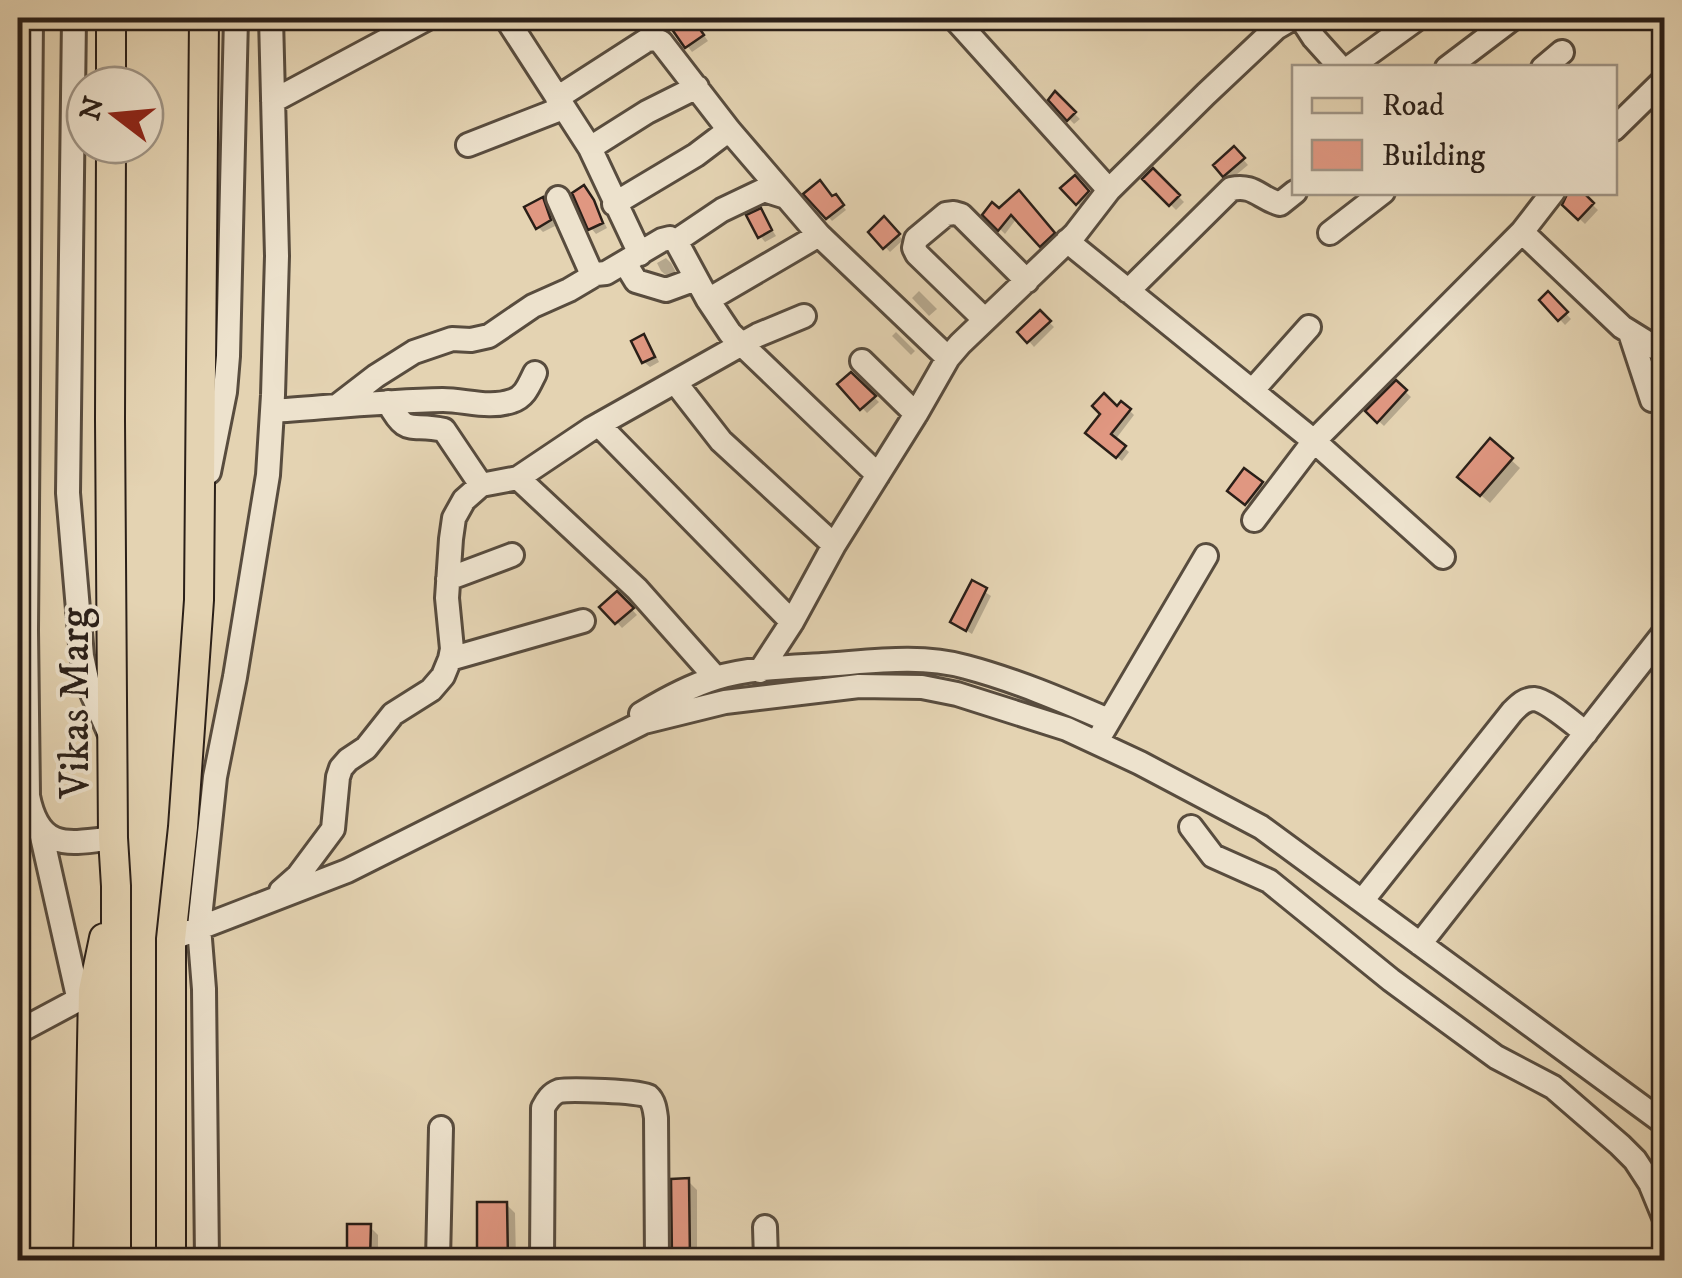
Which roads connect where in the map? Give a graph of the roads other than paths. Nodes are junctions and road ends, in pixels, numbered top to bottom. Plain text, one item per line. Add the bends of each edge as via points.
1 (30, 18) edge
2 (74, 18) edge
3 (111, 18) edge
4 (204, 18) edge
5 (236, 18) edge
6 (271, 18) edge
7 (428, 18) edge
8 (506, 18) edge
9 (954, 18) edge
10 (1293, 18) edge
11 (1301, 18) edge
12 (1418, 18) edge
13 (1513, 18) edge
14 (1562, 52) dead end
15 (1459, 64) edge
16 (111, 65) edge
17 (1338, 65) edge
18 (1353, 65) edge
19 (1547, 65) edge
20 (24, 79) edge
21 (1664, 80) edge
22 (697, 87) junction
23 (273, 100) junction
24 (560, 103) junction
25 (1617, 126) edge
26 (729, 130) junction
27 (468, 145) dead end
28 (590, 148) junction
29 (111, 165) edge
30 (24, 171) edge
31 (1109, 190) junction
32 (1292, 194) edge
33 (1379, 195) edge
34 (1551, 195) edge
35 (558, 198) dead end
36 (786, 198) junction
37 (614, 204) junction
38 (1522, 232) junction
39 (1330, 233) dead end
40 (818, 235) junction
41 (676, 241) junction
42 (1067, 241) junction
43 (633, 259) junction
44 (596, 274) junction
45 (696, 279) junction
46 (1027, 281) junction
47 (1128, 291) junction
48 (708, 300) junction
49 (804, 316) dead end
50 (984, 319) junction
51 (1310, 327) dead end
52 (1630, 333) junction
53 (742, 345) junction
54 (1664, 353) edge
55 (948, 358) junction
56 (862, 361) dead end
57 (535, 372) dead end
58 (675, 382) junction
59 (1252, 391) junction
60 (1652, 400) dead end
61 (388, 402) junction
62 (337, 406) junction
63 (272, 412) junction
64 (916, 414) junction
65 (599, 425) junction
66 (1314, 441) junction
67 (878, 475) junction
68 (518, 478) junction
69 (481, 485) junction
70 (200, 520) junction
71 (1254, 520) dead end
72 (834, 544) junction
73 (512, 556) dead end
74 (1206, 556) dead end
75 (1442, 556) dead end
76 (448, 579) junction
77 (583, 621) dead end
78 (792, 622) junction
79 (1664, 633) edge
80 (450, 659) junction
81 (22, 663) edge
82 (760, 670) junction
83 (716, 678) junction
84 (1108, 720) junction
85 (1586, 733) junction
86 (112, 740) junction
87 (1098, 743) junction
88 (579, 753) junction
89 (1192, 827) dead end
90 (41, 832) junction
91 (113, 838) junction
92 (116, 886) junction
93 (275, 897) junction
94 (1362, 901) junction
95 (199, 926) junction
96 (171, 939) junction
97 (1420, 944) junction
98 (86, 996) junction
99 (18, 1032) edge
100 (1664, 1123) edge
101 (442, 1128) dead end
102 (1664, 1217) edge
103 (765, 1228) dead end
104 (170, 1258) edge
105 (88, 1260) edge
106 (116, 1260) edge
107 (206, 1260) edge
108 (438, 1260) edge
109 (542, 1260) edge
110 (657, 1260) edge
111 (766, 1260) edge

1 - 20 street
2 - 86 street via 68,493 82,656
3 - 16 main road
4 - 70 main road
5 - 70 street via 228,356
6 - 23 street
7 - 23 street
8 - 24 street
9 - 31 street
10 - 31 street
11 - 17 street
12 - 18 street
13 - 15 street
14 - 19 street
20 - 30 street
21 - 25 street
22 - 24 street via 654,39
22 - 26 street
22 - 28 street
23 - 63 street
24 - 27 street
24 - 28 street
26 - 36 street
26 - 37 street
28 - 37 street
29 - 86 main road, Vikas Marg
30 - 81 street
31 - 42 street
32 - 47 street via 1280,204 1243,186 1231,189
33 - 39 street
34 - 38 street
35 - 44 street
36 - 40 street
36 - 41 street via 764,190
37 - 43 street
38 - 52 street
38 - 66 street
40 - 48 street
40 - 55 street
41 - 43 street via 662,240
41 - 45 street
42 - 46 street
42 - 47 street
43 - 44 street
43 - 45 street via 636,281 666,290
44 - 62 street via 489,336 414,352
45 - 48 street
46 - 50 street
46 - 50 street via 961,215 946,214 916,239 917,254
47 - 59 street
48 - 53 street
49 - 53 street
50 - 55 street
51 - 59 street
52 - 54 street
52 - 60 street
53 - 58 street
53 - 67 street
55 - 64 street
56 - 64 street
57 - 61 street via 518,400 501,404
58 - 65 street
58 - 72 street via 721,442
59 - 66 street
61 - 62 street
61 - 69 street via 404,425 444,430
62 - 63 street
63 - 95 street via 268,475 215,777
64 - 67 street
65 - 68 street
65 - 78 street
66 - 71 street
66 - 75 street
67 - 72 street
68 - 69 street
68 - 83 street via 637,589
69 - 76 street via 454,518
70 - 96 main road
72 - 78 street
73 - 76 street
74 - 84 street
76 - 80 street
77 - 80 street
78 - 82 street
79 - 85 street
80 - 93 street via 439,684 393,714 341,768 334,829
81 - 90 street via 28,796
82 - 83 street
82 - 84 street via 935,661 966,666
83 - 88 street via 662,701
84 - 87 street
85 - 94 street via 1543,702 1522,702
85 - 97 street
86 - 91 main road, Vikas Marg
87 - 88 street via 958,694 889,685 726,702 661,716
87 - 94 street via 1261,827
88 - 93 street via 347,871
89 - 102 street via 1213,856 1269,881 1496,1057 1552,1087 1635,1160
90 - 91 street via 73,844
90 - 98 street
91 - 92 main road, Vikas Marg
92 - 98 main road
92 - 106 main road, Vikas Marg
93 - 95 street
94 - 97 street
95 - 96 street
95 - 107 street
96 - 104 main road
97 - 100 street
98 - 99 street
98 - 105 main road
101 - 108 street
103 - 111 street
109 - 110 street via 543,1108 558,1091 576,1090 641,1093 652,1100

